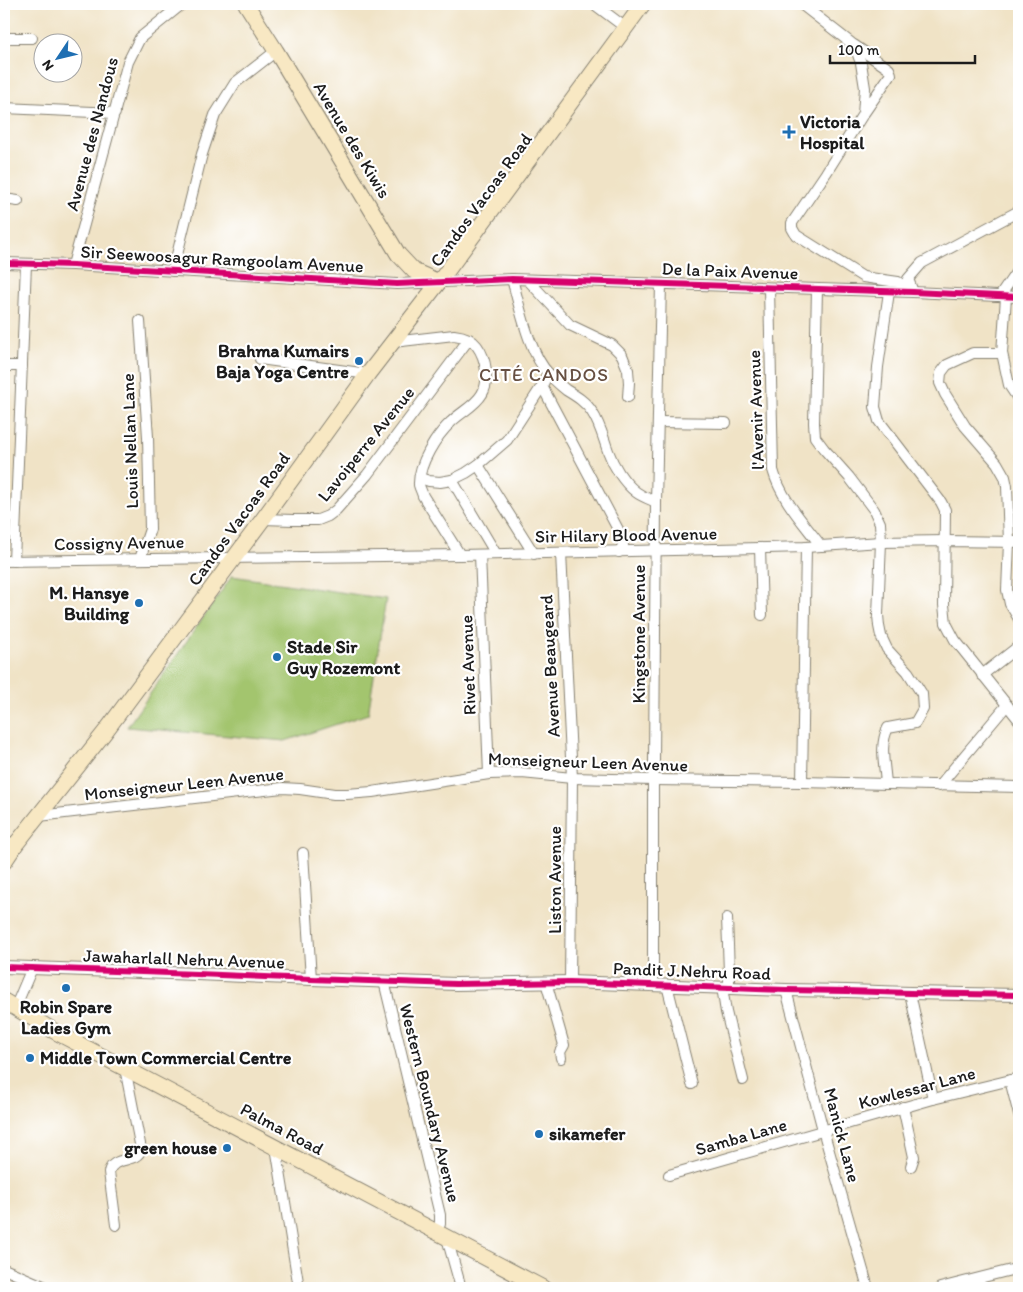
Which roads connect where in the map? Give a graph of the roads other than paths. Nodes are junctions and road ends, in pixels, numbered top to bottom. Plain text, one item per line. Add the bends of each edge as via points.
1 (182, 4) edge
2 (246, 4) edge
3 (594, 4) edge
4 (643, 4) edge
5 (801, 4) edge
6 (626, 28) junction
7 (4, 38) edge
8 (32, 38) dead end
9 (851, 43) junction
10 (276, 51) junction
11 (4, 108) edge
12 (115, 113) junction
13 (863, 114) junction
14 (4, 199) edge
15 (18, 201) dead end
16 (1019, 212) edge
17 (4, 263) edge
18 (26, 264) junction
19 (73, 264) junction
20 (1019, 268) edge
21 (173, 271) junction
22 (512, 279) junction
23 (528, 280) junction
24 (439, 282) junction
25 (661, 284) junction
26 (769, 288) junction
27 (817, 289) junction
28 (889, 292) junction
29 (913, 292) junction
30 (1003, 296) junction
31 (1019, 297) edge
32 (140, 321) dead end
33 (469, 339) junction
34 (393, 342) junction
35 (1002, 354) junction
36 (260, 359) dead end
37 (4, 366) edge
38 (22, 366) junction
39 (548, 373) junction
40 (368, 374) junction
41 (542, 386) junction
42 (628, 397) dead end
43 (1019, 400) edge
44 (658, 422) junction
45 (726, 423) dead end
46 (478, 465) junction
47 (420, 478) junction
48 (452, 480) junction
49 (656, 502) junction
50 (263, 518) junction
51 (945, 540) junction
52 (881, 542) junction
53 (1014, 542) edge
54 (821, 546) junction
55 (806, 547) junction
56 (760, 548) junction
57 (656, 551) junction
58 (619, 552) junction
59 (561, 553) junction
60 (496, 554) junction
61 (534, 554) junction
62 (460, 555) junction
63 (480, 555) junction
64 (234, 557) junction
65 (140, 558) junction
66 (9, 561) edge
67 (762, 615) dead end
68 (1019, 618) edge
69 (1019, 646) edge
70 (982, 675) junction
71 (1007, 705) junction
72 (1019, 720) edge
73 (489, 774) junction
74 (572, 778) junction
75 (653, 780) junction
76 (802, 782) junction
77 (886, 784) junction
78 (940, 786) junction
79 (1019, 787) edge
80 (39, 816) junction
81 (10, 843) edge
82 (303, 853) dead end
83 (4, 862) edge
84 (727, 918) dead end
85 (4, 967) edge
86 (32, 968) junction
87 (311, 979) junction
88 (364, 980) joint
89 (384, 981) junction
90 (546, 982) junction
91 (570, 982) junction
92 (654, 984) junction
93 (667, 985) junction
94 (725, 988) junction
95 (786, 990) junction
96 (910, 993) junction
97 (1019, 995) edge
98 (9, 1004) edge
99 (561, 1058) dead end
100 (125, 1068) junction
101 (1015, 1079) edge
102 (743, 1080) dead end
103 (692, 1084) dead end
104 (933, 1099) junction
105 (903, 1107) junction
106 (1019, 1115) edge
107 (823, 1130) junction
108 (276, 1147) junction
109 (911, 1166) dead end
110 (669, 1175) dead end
111 (116, 1225) dead end
112 (442, 1235) junction
113 (1019, 1268) edge
114 (4, 1269) edge
115 (48, 1288) edge
116 (299, 1288) edge
117 (461, 1288) edge
118 (543, 1288) edge
119 (868, 1288) edge
120 (940, 1288) edge

1 - 12 street, Avenue des Nandous via 140,38 128,62
2 - 10 main road, Avenue des Kiwis
3 - 6 street
4 - 6 main road, Candos Vacoas Road
5 - 9 street
6 - 24 main road, Candos Vacoas Road
7 - 8 street
9 - 13 street via 864,78
9 - 13 street via 891,72
10 - 21 street via 236,83 214,115
10 - 24 main road, Avenue des Kiwis via 398,254 414,271
11 - 12 street
12 - 19 street, Avenue des Nandous
13 - 29 street via 792,222 792,228 796,235 863,277 898,282
14 - 15 street
16 - 29 street via 922,263 908,279
17 - 18 street, Sir Seewoosagur Ramgoolam Avenue
18 - 19 street, Sir Seewoosagur Ramgoolam Avenue
18 - 38 street
19 - 21 street, Sir Seewoosagur Ramgoolam Avenue
20 - 30 street
21 - 24 street, Sir Seewoosagur Ramgoolam Avenue via 397,284
22 - 23 street, De la Paix Avenue
22 - 24 street, De la Paix Avenue
22 - 39 street via 532,348
23 - 25 street, De la Paix Avenue
23 - 42 street via 570,325 612,345 622,355 628,370
24 - 34 main road, Candos Vacoas Road
25 - 26 street, De la Paix Avenue
25 - 44 street, Kingstone Avenue
26 - 27 street, De la Paix Avenue
26 - 54 street, l'Avenir Avenue via 772,470 783,495
27 - 28 street, De la Paix Avenue
27 - 52 street via 815,437 874,510 880,523
28 - 29 street, De la Paix Avenue
28 - 51 street via 875,407 883,428 941,502 945,510
29 - 30 street, De la Paix Avenue
30 - 31 street, De la Paix Avenue
30 - 35 street
32 - 65 street, Louis Nellan Lane via 150,529
33 - 34 street via 454,335
33 - 47 street via 483,357 486,381 483,392 473,405 452,420 436,440 429,450
33 - 50 street, Lavoiperre Avenue via 367,475 336,510 318,520
34 - 40 main road, Candos Vacoas Road
35 - 43 street via 1009,385
35 - 53 street via 973,353 947,365 941,373 940,383 965,426 1005,476
36 - 40 street
37 - 38 street
38 - 66 street
39 - 41 street
39 - 49 street via 591,410 620,473 636,492
40 - 50 main road, Candos Vacoas Road
41 - 46 street via 507,440
41 - 58 street via 622,537 623,546
44 - 45 street
44 - 49 street, Kingstone Avenue
46 - 48 street
46 - 61 street
47 - 48 street via 440,482
47 - 62 street via 423,496
48 - 60 street
49 - 57 street, Kingstone Avenue
50 - 64 main road, Candos Vacoas Road
51 - 52 street, Sir Hilary Blood Avenue
51 - 53 street, Sir Hilary Blood Avenue
51 - 70 street via 946,623
52 - 54 street, Sir Hilary Blood Avenue
52 - 77 street via 878,615 881,636 887,649 922,694 923,709 915,723 888,728 884,735
53 - 68 street via 1008,590 1010,604
54 - 55 street, Sir Hilary Blood Avenue
55 - 56 street, Sir Hilary Blood Avenue
55 - 76 street
56 - 57 street, Sir Hilary Blood Avenue
56 - 67 street
57 - 58 street, Sir Hilary Blood Avenue
57 - 75 street, Kingstone Avenue
58 - 59 street, Sir Hilary Blood Avenue
59 - 61 street, Sir Hilary Blood Avenue
59 - 74 street, Avenue Beaugeard
60 - 61 street, Sir Hilary Blood Avenue
60 - 63 street, Sir Hilary Blood Avenue
62 - 63 street, Sir Hilary Blood Avenue
62 - 64 street, Sir Hilary Blood Avenue
63 - 73 street, Rivet Avenue
64 - 65 street, Cossigny Avenue
64 - 80 main road, Candos Vacoas Road
65 - 66 street, Cossigny Avenue
69 - 70 street
70 - 71 street
71 - 72 street
71 - 78 street
73 - 74 street, Monseigneur Leen Avenue via 522,773
73 - 80 street, Monseigneur Leen Avenue via 355,793 282,788
74 - 75 street, Monseigneur Leen Avenue
74 - 91 street, Liston Avenue
75 - 76 street, Monseigneur Leen Avenue
75 - 92 street, Kingstone Avenue
76 - 77 street, Monseigneur Leen Avenue
77 - 78 street, Monseigneur Leen Avenue
78 - 79 street, Monseigneur Leen Avenue
80 - 81 main road, Candos Vacoas Road
81 - 83 main road, Candos Vacoas Road
82 - 87 street
84 - 94 street via 729,972
85 - 86 street, Jawaharlall Nehru Avenue
86 - 87 street, Jawaharlall Nehru Avenue
86 - 98 street
87 - 88 street, Jawaharlall Nehru Avenue
88 - 89 street, Pandit J.Nehru Road
89 - 90 street, Pandit J.Nehru Road via 456,984
89 - 112 street, Western Boundary Avenue via 440,1215
90 - 91 street, Pandit J.Nehru Road
90 - 99 street via 564,1045
91 - 92 street, Pandit J.Nehru Road
92 - 93 street, Pandit J.Nehru Road
93 - 94 street, Pandit J.Nehru Road
93 - 103 street
94 - 95 street, Pandit J.Nehru Road
94 - 102 street via 726,1012
95 - 96 street, Pandit J.Nehru Road
95 - 107 street, Manick Lane
96 - 97 street, Pandit J.Nehru Road
96 - 104 street
98 - 100 main road, Palma Road
100 - 108 main road, Palma Road
100 - 111 street via 141,1149 135,1157 116,1162 110,1168
101 - 104 street, Kowlessar Lane
101 - 106 street
104 - 105 street, Kowlessar Lane
105 - 107 street, Kowlessar Lane
105 - 109 street via 914,1157
107 - 110 street, Samba Lane
107 - 119 street, Manick Lane
108 - 112 main road, Palma Road
108 - 116 street
112 - 117 street
112 - 118 main road, Palma Road
113 - 120 street
114 - 115 street

